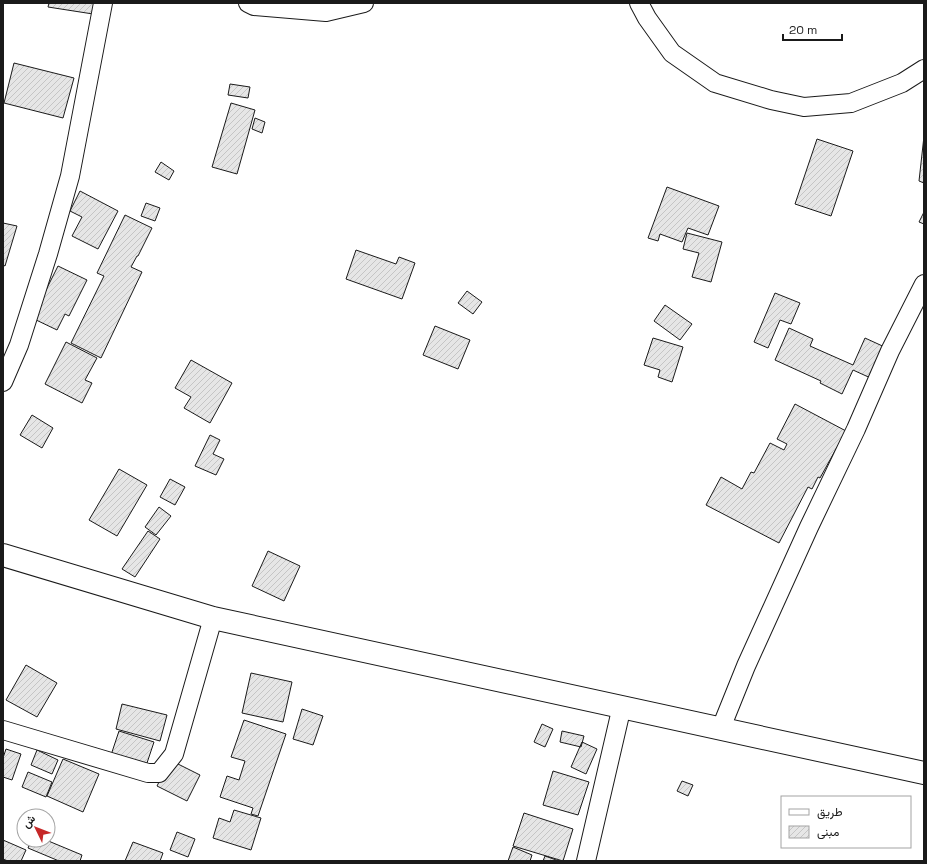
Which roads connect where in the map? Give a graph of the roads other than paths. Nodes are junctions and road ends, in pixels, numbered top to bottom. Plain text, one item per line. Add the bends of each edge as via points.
1 (103, 3) edge
2 (248, 3) edge
3 (364, 3) edge
4 (639, 3) edge
5 (924, 69) edge
6 (924, 284) edge
7 (3, 382) edge
8 (3, 555) edge
9 (214, 618) junction
10 (622, 706) junction
11 (721, 728) junction
12 (3, 730) edge
13 (924, 773) edge
14 (586, 861) edge

1 - 7 street via 70,176 19,345
2 - 3 street via 254,6 326,12
4 - 5 street via 672,53 715,83 771,100 804,107 851,103 902,83
6 - 11 street via 890,351 856,430 809,527
8 - 9 main road
9 - 10 main road
9 - 12 street via 174,754 159,773 148,773
10 - 11 main road
10 - 14 street
11 - 13 main road

